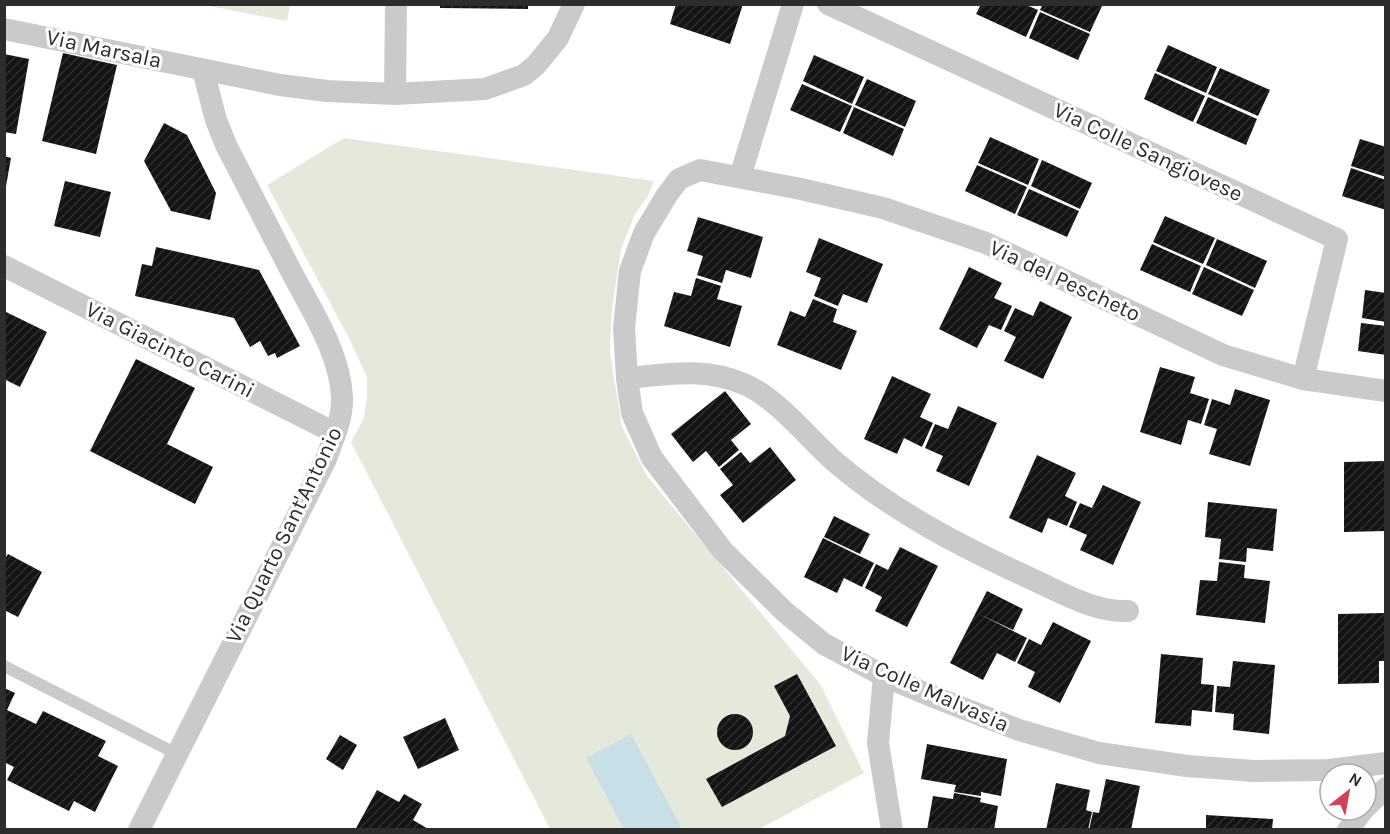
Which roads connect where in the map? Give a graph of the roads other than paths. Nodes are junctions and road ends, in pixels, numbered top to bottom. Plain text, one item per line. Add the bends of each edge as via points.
1 (396, 4) edge
2 (574, 4) edge
3 (793, 4) edge
4 (828, 4) edge
5 (4, 28) edge
6 (203, 70) junction
7 (395, 94) junction
8 (740, 177) junction
9 (4, 266) edge
10 (627, 378) junction
11 (1303, 379) junction
12 (1386, 391) edge
13 (335, 433) junction
14 (1128, 611) dead end
15 (4, 666) edge
16 (884, 676) junction
17 (177, 754) junction
18 (1386, 763) edge
19 (139, 830) edge
20 (892, 830) edge

1 - 7 street
2 - 7 street, Via Marsala via 558,38 524,75 485,89
3 - 8 street
4 - 11 street, Via Colle Sangiovese via 1337,239
5 - 6 street, Via Marsala
6 - 7 street, Via Marsala via 327,91
6 - 13 street, Via Quarto Sant'Antonio via 226,145 330,352 342,399
8 - 10 street, Via Colle Malvasia via 700,170 679,179 644,233 630,271 624,328
8 - 11 street, Via del Pescheto via 883,208 986,243 1223,355
9 - 13 street, Via Giacinto Carini
10 - 14 street via 698,372 752,388 843,468 938,533 1069,596 1111,612
10 - 16 street, Via Colle Malvasia via 632,413 652,458 723,551 824,644
11 - 12 street, Via del Pescheto
13 - 17 street, Via Quarto Sant'Antonio via 326,459
15 - 17 lane
16 - 18 street, Via Colle Malvasia via 1019,730 1119,757 1289,772
16 - 20 street via 878,743
17 - 19 street, Via Quarto Sant'Antonio

